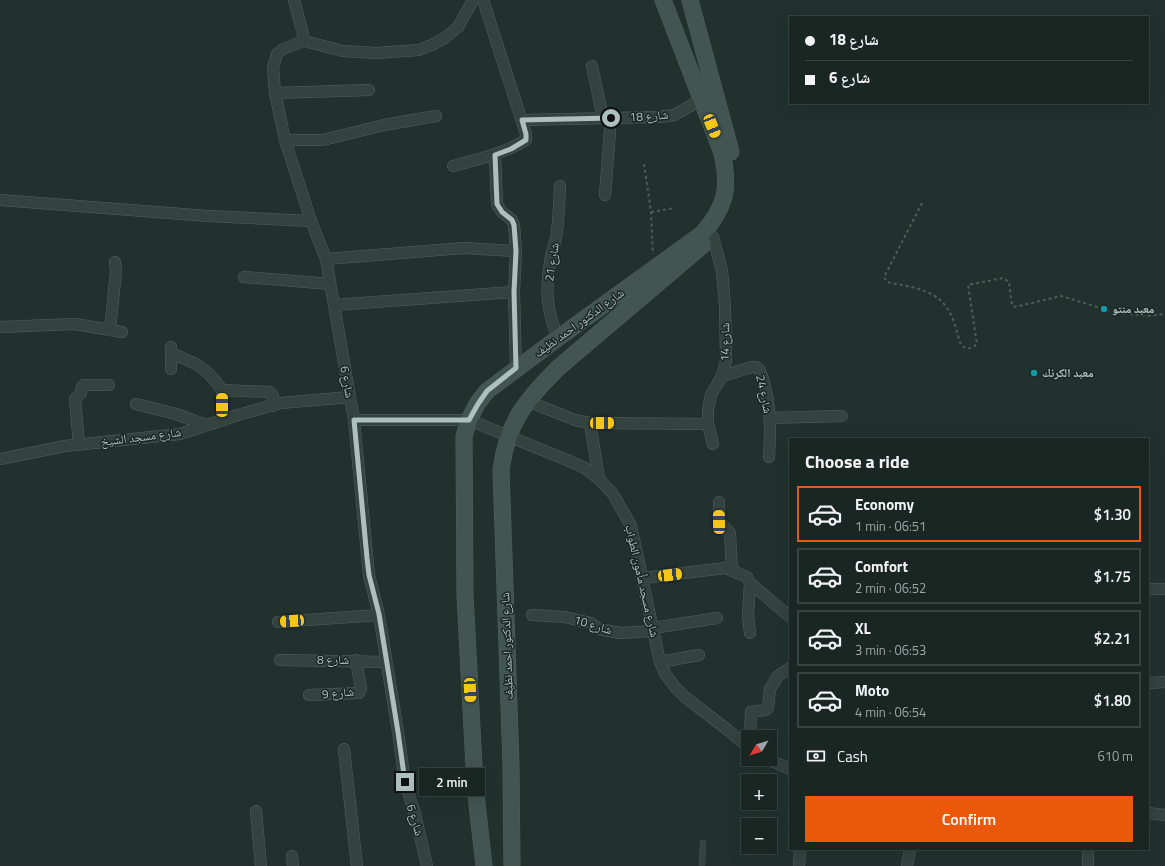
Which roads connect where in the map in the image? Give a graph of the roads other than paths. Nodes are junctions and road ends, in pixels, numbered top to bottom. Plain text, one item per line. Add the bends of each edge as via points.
1 (294, 0) edge
2 (473, 0) edge
3 (483, 0) edge
4 (663, 0) edge
5 (690, 0) edge
6 (304, 42) junction
7 (592, 66) dead end
8 (369, 90) dead end
9 (275, 93) junction
10 (701, 100) junction
11 (436, 116) dead end
12 (607, 118) junction
13 (522, 120) junction
14 (286, 140) junction
15 (495, 155) junction
16 (453, 166) dead end
17 (560, 186) dead end
18 (605, 195) dead end
19 (0, 200) edge
20 (311, 221) junction
21 (713, 237) junction
22 (516, 251) junction
23 (326, 259) junction
24 (115, 262) dead end
25 (244, 277) dead end
26 (330, 284) junction
27 (514, 292) junction
28 (334, 305) junction
29 (0, 326) edge
30 (110, 330) junction
31 (122, 332) dead end
32 (558, 338) junction
33 (516, 368) junction
34 (171, 369) dead end
35 (722, 376) junction
36 (109, 385) dead end
37 (222, 390) junction
38 (350, 397) junction
39 (527, 401) junction
40 (136, 404) dead end
41 (272, 406) junction
42 (842, 416) dead end
43 (770, 418) junction
44 (222, 420) junction
45 (354, 420) junction
46 (469, 420) junction
47 (590, 423) junction
48 (708, 424) junction
49 (206, 425) junction
50 (508, 436) junction
51 (79, 444) junction
52 (713, 444) dead end
53 (769, 457) dead end
54 (0, 459) edge
55 (599, 479) junction
56 (719, 502) dead end
57 (732, 570) junction
58 (643, 578) junction
59 (750, 583) junction
60 (1149, 589) edge
61 (1165, 589) edge
62 (379, 614) junction
63 (532, 615) dead end
64 (789, 616) edge
65 (717, 618) dead end
66 (278, 622) dead end
67 (654, 630) junction
68 (750, 633) dead end
69 (699, 655) dead end
70 (280, 660) dead end
71 (356, 660) junction
72 (386, 662) junction
73 (660, 662) junction
74 (789, 669) edge
75 (1165, 682) edge
76 (1149, 683) edge
77 (309, 695) dead end
78 (750, 730) edge
79 (741, 742) edge
80 (344, 749) dead end
81 (777, 763) edge
82 (789, 769) edge
83 (256, 811) dead end
84 (1149, 813) edge
85 (1165, 815) edge
86 (703, 843) dead end
87 (800, 850) edge
88 (910, 850) edge
89 (1088, 850) edge
90 (260, 866) edge
91 (357, 866) edge
92 (427, 866) edge
93 (484, 866) edge
94 (512, 866) edge
95 (702, 866) edge
96 (799, 866) edge
97 (907, 866) edge
98 (1088, 866) edge

1 - 6 street
2 - 6 street via 458,28 434,44 419,50 376,53 343,51
3 - 13 street
4 - 10 main road, شارع الدكتور احمد نظيف
5 - 21 main road, شارع الدكتور احمد نظيف via 734,170 731,207 723,226
6 - 9 street, شارع 6 via 283,49 277,54 273,67
7 - 12 street
8 - 9 street
9 - 14 street, شارع 6
10 - 12 street, شارع 18 via 674,115
10 - 32 main road, شارع الدكتور احمد نظيف via 726,170 726,188 722,205 714,221 702,234
11 - 14 street via 323,140
12 - 13 street, شارع 18
12 - 18 street
13 - 15 street via 526,140
14 - 20 street, شارع 6
15 - 16 street
15 - 22 street via 497,204 512,220
17 - 32 street, شارع 21 via 559,214 550,262 547,297 550,318
19 - 20 street
20 - 23 street, شارع 6
21 - 35 street, شارع 14 via 722,272 725,306 726,361
21 - 39 main road, شارع الدكتور احمد نظيف via 558,368
22 - 23 street via 464,248
22 - 27 street
23 - 26 street, شارع 6
24 - 30 street
25 - 26 street
26 - 28 street, شارع 6
27 - 28 street
27 - 33 street
28 - 38 street, شارع 6
29 - 30 street via 75,324
30 - 31 street
32 - 33 main road, شارع الدكتور احمد نظيف
33 - 46 main road, شارع الدكتور احمد نظيف via 487,391
34 - 37 street via 171,350 208,373
35 - 43 street, شارع 24 via 752,367 759,369
35 - 48 street, شارع 14 via 711,395
36 - 51 street via 83,385 82,393 75,399
37 - 41 street via 270,392
37 - 44 street
38 - 41 street, شارع مسجد الشيخ via 287,402
38 - 45 street, شارع 6
39 - 47 street via 575,420
39 - 50 main road, شارع الدكتور احمد نظيف
40 - 49 street
41 - 44 street, شارع مسجد الشيخ
42 - 43 street
43 - 53 street, شارع 24
44 - 49 street, شارع مسجد الشيخ
45 - 46 street, شارع مسجد مأمون الطواب
45 - 62 street, شارع 6 via 369,575
46 - 50 street, شارع مسجد مأمون الطواب
46 - 93 main road, شارع الدكتور احمد نظيف via 464,436 463,462 465,595 475,786
47 - 48 street
47 - 55 street
48 - 52 street, شارع 14
49 - 51 street, شارع مسجد الشيخ via 180,434
50 - 55 street, شارع مسجد مأمون الطواب via 585,468
50 - 94 main road, شارع الدكتور احمد نظيف via 500,470 511,757
51 - 54 street, شارع مسجد الشيخ
55 - 58 street, شارع مسجد مأمون الطواب via 613,494 631,526
56 - 57 street via 719,522 730,533
57 - 58 street via 725,568
57 - 59 street via 747,577
58 - 67 street, شارع مسجد مأمون الطواب
59 - 64 street
59 - 68 street
60 - 61 street
62 - 66 street
62 - 72 street, شارع 6
63 - 67 street, شارع 10 via 565,617 591,623 599,629 620,633
65 - 67 street, شارع 10
67 - 73 street, شارع مسجد مأمون الطواب
69 - 73 street
70 - 71 street, شارع 8
71 - 72 street, شارع 8
71 - 77 street, شارع 9 via 361,688 359,693
72 - 92 street, شارع 6 via 405,782
73 - 79 street, شارع مسجد مأمون الطواب via 666,675 685,697
74 - 78 street via 778,676 770,690 768,708 751,712
75 - 76 street
80 - 91 street
81 - 82 street
83 - 90 street
84 - 85 street
86 - 95 lane
87 - 96 street
88 - 97 street
89 - 98 street

